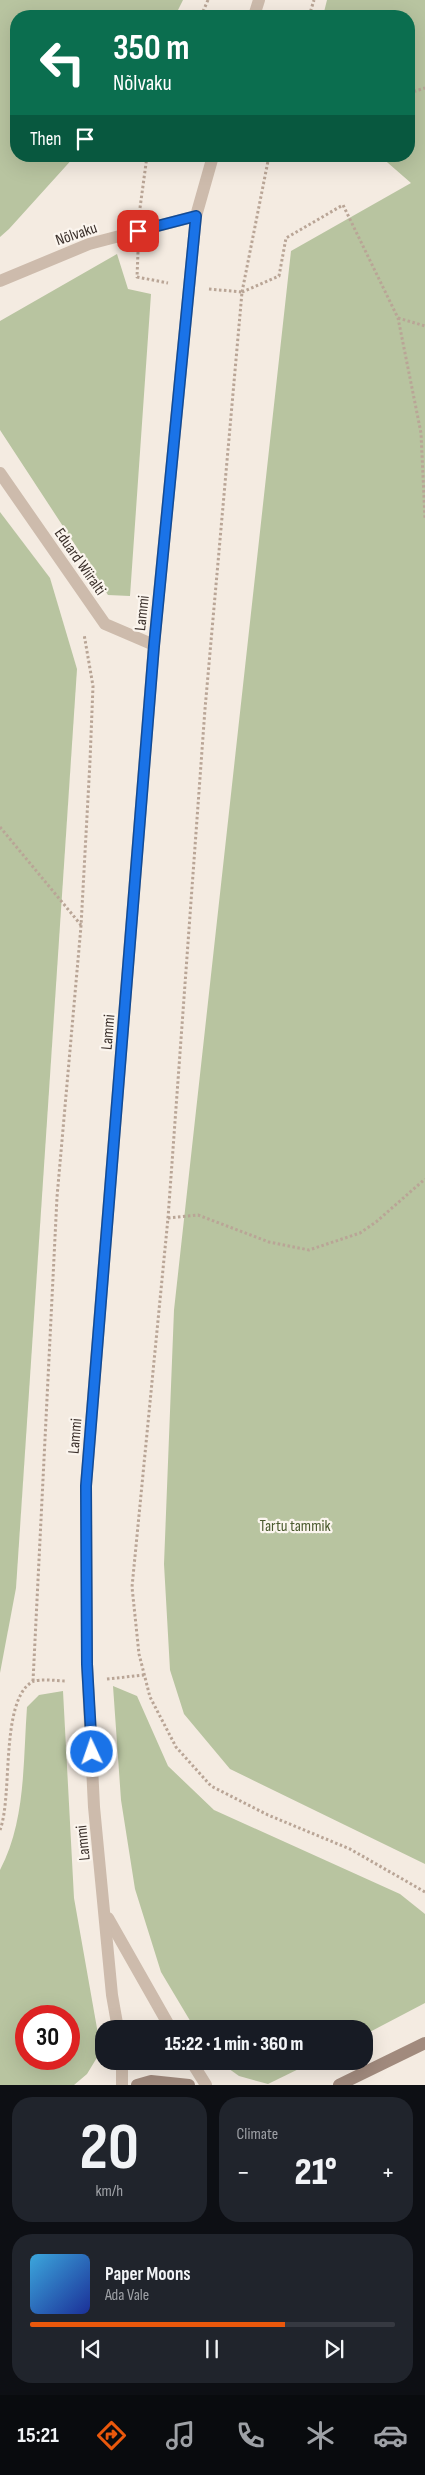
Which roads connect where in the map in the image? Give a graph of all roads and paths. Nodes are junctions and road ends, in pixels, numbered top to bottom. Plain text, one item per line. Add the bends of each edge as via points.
1 (146, 162) edge
2 (211, 162) edge
3 (268, 162) edge
4 (196, 216) junction
5 (138, 231) junction
6 (0, 281) edge
7 (189, 286) junction
8 (242, 292) junction
9 (398, 318) junction
10 (425, 326) edge
11 (0, 473) edge
12 (425, 519) edge
13 (82, 627) dead end
14 (154, 646) junction
15 (0, 827) edge
16 (82, 926) junction
17 (425, 1179) edge
18 (168, 1218) junction
19 (0, 1830) edge
20 (425, 1892) edge
21 (106, 1914) junction
22 (116, 2020) edge
23 (166, 2020) edge
24 (425, 2043) edge
25 (122, 2070) edge
26 (197, 2070) edge
27 (122, 2085) edge
28 (137, 2085) edge
29 (189, 2085) edge
30 (206, 2085) edge
31 (339, 2085) edge

1 - 5 path
2 - 4 street, Lammi
3 - 8 path
4 - 5 street, Nõlvaku
4 - 7 street, Lammi
5 - 6 street, Nõlvaku via 89,244
5 - 7 path via 137,277
7 - 8 path
7 - 14 street, Lammi
8 - 9 path via 279,276 286,238 343,205
8 - 18 path via 206,699
9 - 10 path
9 - 12 path via 421,433
11 - 14 street, Eduard Wiiralti via 105,624
13 - 16 path via 93,686
14 - 21 street, Lammi via 86,1486 87,1664 94,1807
15 - 16 path
16 - 19 path via 58,1197 33,1681 20,1691 11,1716
17 - 18 path via 360,1233 309,1250 269,1242 198,1215
18 - 20 path via 132,1587 139,1654 150,1697 176,1746 211,1786 268,1815 350,1849
21 - 22 street, Lammi
21 - 23 street, Lammi
24 - 31 main road
25 - 27 street
26 - 30 street
28 - 29 main road via 151,2081

